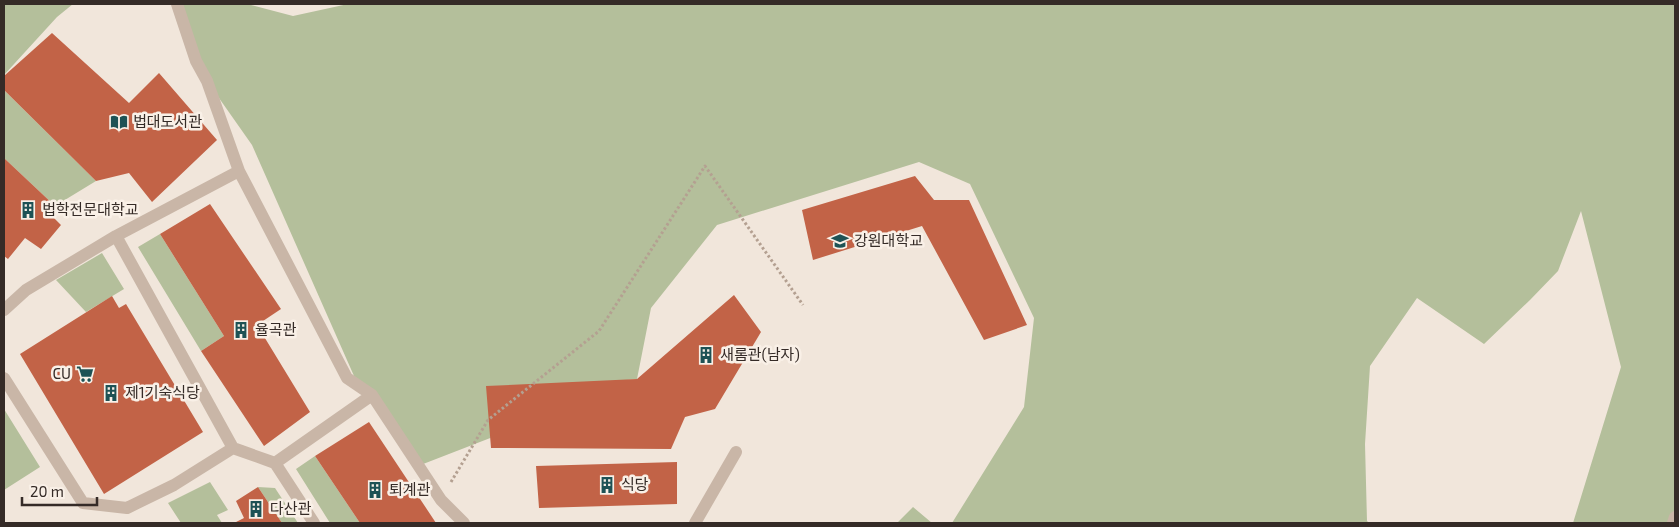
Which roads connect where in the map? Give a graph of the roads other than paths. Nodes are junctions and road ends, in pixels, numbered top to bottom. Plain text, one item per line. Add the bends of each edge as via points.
1 (177, 4) edge
2 (239, 170) junction
3 (116, 236) junction
4 (4, 310) edge
5 (4, 378) edge
6 (372, 395) junction
7 (233, 448) junction
8 (736, 452) dead end
9 (275, 462) junction
10 (1675, 518) edge
11 (314, 523) edge
12 (464, 523) edge
13 (695, 523) edge
14 (1673, 523) edge

1 - 2 lane
2 - 3 lane
2 - 6 lane via 347,378
3 - 4 lane via 26,290
3 - 7 lane
5 - 7 lane via 83,503 127,508 174,485
6 - 9 lane
6 - 12 lane via 441,500
7 - 9 lane
8 - 13 lane
9 - 11 lane
10 - 14 lane

